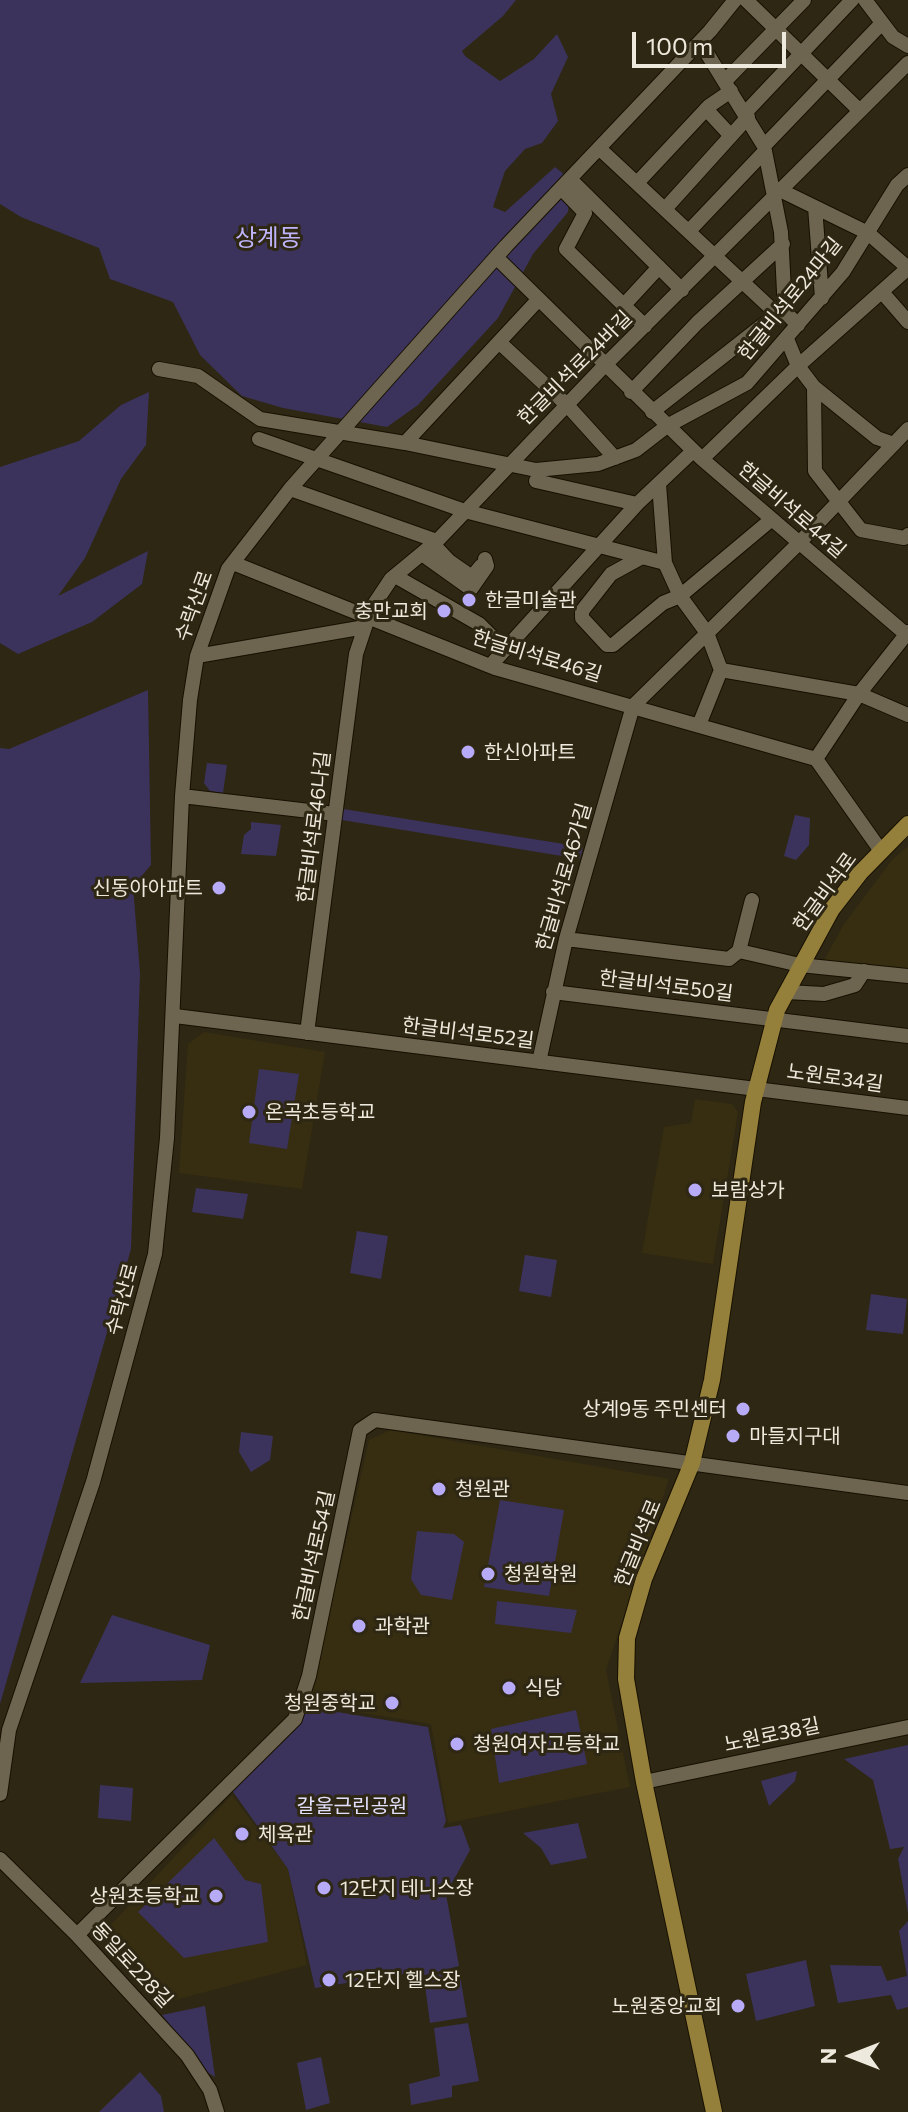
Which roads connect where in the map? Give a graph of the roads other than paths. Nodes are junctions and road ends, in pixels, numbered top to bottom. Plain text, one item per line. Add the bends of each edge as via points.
1 (735, 0) edge
2 (746, 0) edge
3 (804, 0) edge
4 (852, 0) edge
5 (865, 0) edge
6 (882, 23) junction
7 (776, 29) junction
8 (700, 42) junction
9 (908, 46) edge
10 (801, 54) junction
11 (908, 63) edge
12 (828, 80) junction
13 (728, 86) junction
14 (706, 109) junction
15 (860, 111) junction
16 (747, 115) junction
17 (731, 136) junction
18 (764, 148) junction
19 (600, 149) junction
20 (908, 175) edge
21 (637, 183) junction
22 (566, 185) junction
23 (779, 194) junction
24 (815, 207) junction
25 (665, 209) junction
26 (689, 231) junction
27 (868, 233) junction
28 (783, 244) junction
29 (716, 256) junction
30 (496, 257) junction
31 (659, 267) junction
32 (908, 268) edge
33 (742, 280) junction
34 (682, 290) junction
35 (882, 292) junction
36 (822, 298) junction
37 (538, 300) junction
38 (624, 305) junction
39 (781, 313) junction
40 (908, 322) edge
41 (798, 325) junction
42 (645, 326) junction
43 (787, 339) junction
44 (499, 342) junction
45 (604, 366) junction
46 (798, 366) junction
47 (159, 369) dead end
48 (814, 387) junction
49 (631, 392) junction
50 (567, 405) junction
51 (652, 412) junction
52 (667, 426) junction
53 (908, 429) edge
54 (340, 433) junction
55 (259, 439) dead end
56 (405, 443) junction
57 (894, 444) junction
58 (697, 455) junction
59 (615, 458) junction
60 (316, 462) junction
61 (508, 465) junction
62 (536, 481) dead end
63 (659, 484) junction
64 (290, 489) junction
65 (837, 503) junction
66 (637, 504) junction
67 (465, 511) junction
68 (772, 519) junction
69 (907, 539) edge
70 (799, 543) junction
71 (601, 545) junction
72 (431, 546) junction
73 (642, 557) junction
74 (485, 559) dead end
75 (233, 563) junction
76 (665, 563) junction
77 (395, 576) junction
78 (680, 596) junction
79 (367, 621) junction
80 (707, 633) junction
81 (907, 634) edge
82 (505, 650) junction
83 (197, 656) junction
84 (490, 666) junction
85 (721, 670) junction
86 (859, 694) junction
87 (633, 706) junction
88 (908, 715) edge
89 (699, 725) junction
90 (816, 759) junction
91 (182, 796) junction
92 (335, 814) junction
93 (908, 824) edge
94 (881, 851) junction
95 (752, 900) dead end
96 (566, 939) junction
97 (739, 951) junction
98 (800, 965) junction
99 (864, 971) junction
100 (908, 976) edge
101 (553, 992) junction
102 (786, 992) junction
103 (175, 1016) junction
104 (775, 1019) junction
105 (307, 1033) junction
106 (908, 1036) edge
107 (539, 1062) junction
108 (756, 1088) junction
109 (908, 1108) edge
110 (692, 1463) junction
111 (908, 1493) edge
112 (908, 1727) edge
113 (644, 1782) junction
114 (0, 1794) edge
115 (0, 1859) edge
116 (77, 1935) junction
117 (217, 2112) edge
118 (714, 2112) edge

1 - 8 street, 수락산로
2 - 7 street
3 - 7 street
4 - 10 street
5 - 6 street
6 - 9 street
6 - 12 street
7 - 10 street
7 - 13 street
8 - 13 street
8 - 19 street, 수락산로
10 - 12 street
10 - 16 street
11 - 15 street, 한글비석로24바길
12 - 15 street
12 - 18 street
13 - 14 street
13 - 16 street
14 - 17 street
14 - 21 street
15 - 23 street, 한글비석로24바길
16 - 17 street
16 - 18 street
17 - 25 street
18 - 23 street
18 - 26 street
19 - 21 street
19 - 22 street, 수락산로
20 - 27 street, 한글비석로24마길
21 - 25 street
22 - 30 street, 수락산로
22 - 31 street
22 - 38 street via 585,213 566,249
23 - 24 street
23 - 28 street
23 - 29 street, 한글비석로24바길
24 - 27 street
24 - 36 street
25 - 26 street
26 - 29 street
27 - 32 street
27 - 36 street, 한글비석로24마길
28 - 33 street
28 - 39 street
29 - 33 street
29 - 34 street, 한글비석로24바길
30 - 37 street, 한글비석로44길
30 - 54 street, 수락산로
31 - 34 street
31 - 38 street
32 - 35 street
33 - 39 street
33 - 49 street
34 - 42 street, 한글비석로24바길
35 - 40 street
35 - 46 street
36 - 41 street, 한글비석로24마길
37 - 44 street
37 - 45 street, 한글비석로44길
38 - 42 street
39 - 41 street
39 - 51 street
41 - 43 street, 한글비석로24마길
42 - 45 street, 한글비석로24바길
43 - 46 street
43 - 52 street, 한글비석로24마길 via 747,383
44 - 50 street
44 - 56 street
45 - 49 street, 한글비석로44길
45 - 50 street, 한글비석로24바길
46 - 48 street
46 - 58 street
47 - 54 street, 한글비석로24마길 via 198,376 260,419
48 - 57 street via 877,438
48 - 65 street via 815,471
49 - 51 street, 한글비석로44길
50 - 59 street
50 - 61 street, 한글비석로24바길
51 - 52 street, 한글비석로44길
52 - 58 street, 한글비석로44길
52 - 59 street, 한글비석로24마길 via 636,450
53 - 57 street
54 - 56 street, 한글비석로24마길
54 - 60 street, 수락산로
55 - 60 street
56 - 61 street, 한글비석로24마길
57 - 65 street
58 - 63 street
58 - 68 street, 한글비석로44길
59 - 61 street, 한글비석로24마길 via 572,469
60 - 64 street, 수락산로
60 - 67 street
61 - 67 street, 한글비석로24바길
62 - 66 street
63 - 66 street
63 - 76 street
64 - 72 street
64 - 75 street, 수락산로
65 - 69 street via 861,530
65 - 70 street
66 - 71 street
67 - 71 street
67 - 72 street, 한글비석로24바길
68 - 70 street, 한글비석로44길
68 - 78 street
70 - 80 street
70 - 81 street, 한글비석로44길
71 - 73 street
71 - 82 street
72 - 74 street via 471,589 487,566
72 - 77 street, 한글비석로24바길
73 - 76 street
73 - 78 street via 604,582 582,611 601,642 613,645 663,603
75 - 79 street, 한글비석로46길
75 - 83 street, 수락산로
76 - 78 street
77 - 79 street, 한글비석로24바길
77 - 82 street via 479,624
78 - 80 street
79 - 83 street
79 - 84 street, 한글비석로46길
79 - 92 street, 한글비석로46나길 via 356,654
80 - 85 street
80 - 87 street
81 - 86 street
82 - 84 street
83 - 91 street, 수락산로
84 - 87 street, 한글비석로46길
85 - 86 street
85 - 89 street
86 - 88 street
86 - 90 street
87 - 89 street, 한글비석로46길
87 - 96 street, 한글비석로46가길
89 - 90 street, 한글비석로46길
90 - 94 street
91 - 92 street
91 - 103 street, 수락산로
92 - 105 street, 한글비석로46나길
93 - 94 main road, 한글비석로
94 - 98 main road, 한글비석로 via 832,909
95 - 97 street
96 - 97 street via 729,959
96 - 101 street, 한글비석로46가길
97 - 98 street
98 - 99 street
98 - 102 main road, 한글비석로
99 - 100 street
99 - 102 street via 855,985 824,994
101 - 104 street, 한글비석로50길
101 - 107 street, 한글비석로46가길
102 - 104 main road, 한글비석로
103 - 105 street, 한글비석로52길
103 - 114 street, 수락산로 via 155,1254 93,1482 9,1730
104 - 106 street, 한글비석로50길
104 - 108 main road, 한글비석로
105 - 107 street, 한글비석로52길
107 - 108 street, 한글비석로52길
108 - 109 street, 노원로34길
108 - 110 main road, 한글비석로 via 712,1380
110 - 111 street, 한글비석로54길
110 - 113 main road, 한글비석로 via 644,1579 627,1638 626,1679
110 - 116 street, 한글비석로54길 via 375,1420 360,1430 309,1676 295,1719
112 - 113 street, 노원로38길
113 - 118 main road, 한글비석로
115 - 116 street, 동일로228길
116 - 117 street, 동일로228길 via 187,2055 210,2090

